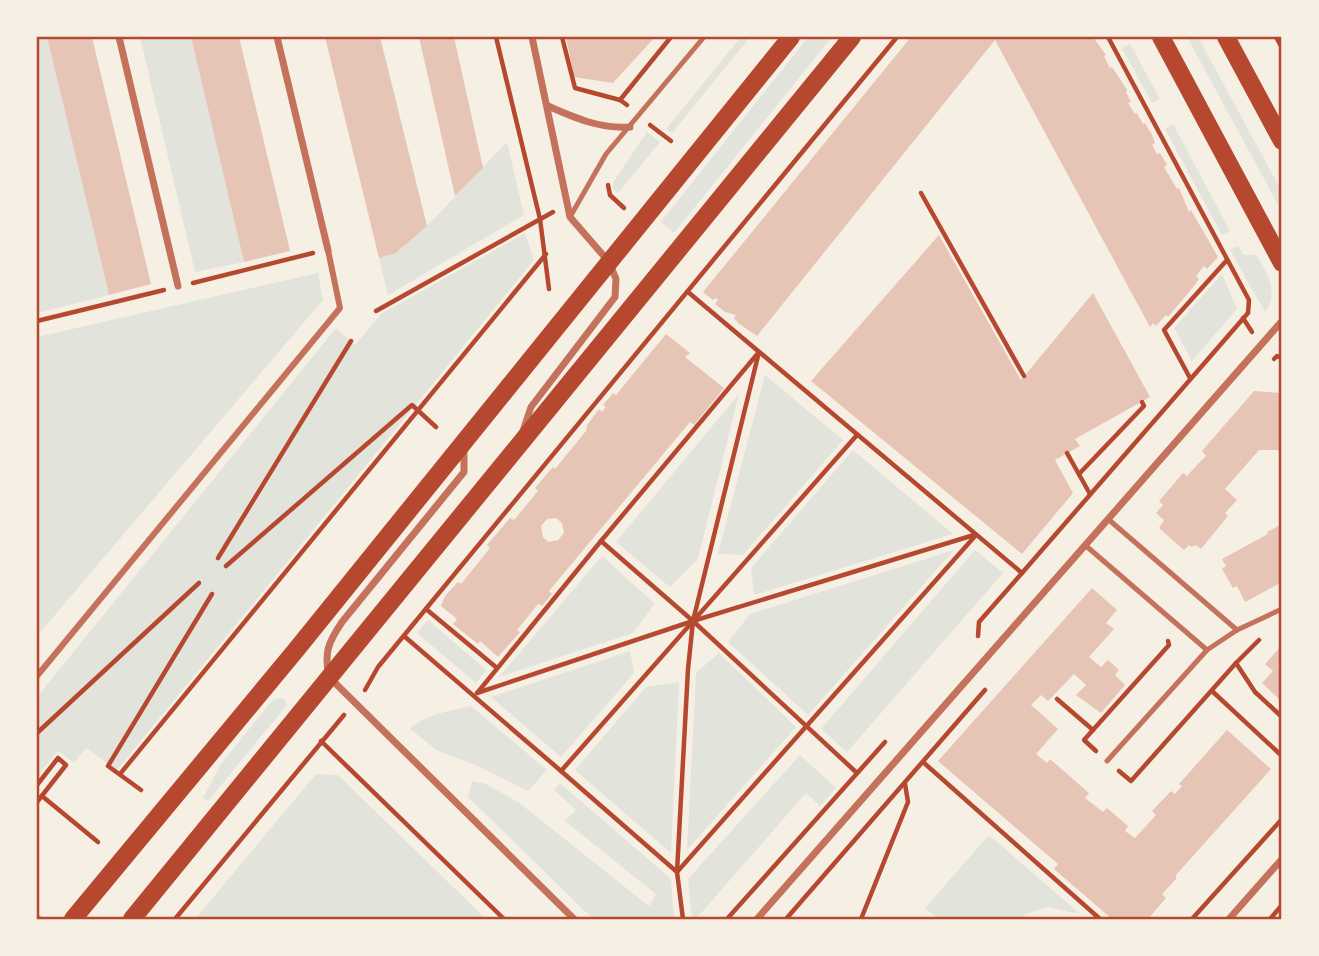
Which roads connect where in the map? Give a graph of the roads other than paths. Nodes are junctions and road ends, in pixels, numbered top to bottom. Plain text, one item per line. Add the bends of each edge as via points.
1 (118, 37) edge
2 (277, 37) edge
3 (532, 37) edge
4 (704, 37) edge
5 (791, 37) edge
6 (852, 37) edge
7 (1161, 37) edge
8 (1227, 37) edge
9 (548, 106) junction
10 (630, 127) junction
11 (1282, 141) edge
12 (570, 217) junction
13 (328, 250) joint
14 (609, 262) junction
15 (1282, 263) edge
16 (178, 286) dead end
17 (1282, 321) edge
18 (464, 442) junction
19 (517, 448) junction
20 (1108, 519) junction
21 (1085, 545) junction
22 (1282, 609) edge
23 (1237, 629) junction
24 (1207, 650) junction
25 (37, 676) edge
26 (329, 677) junction
27 (1107, 761) dead end
28 (1282, 859) edge
29 (73, 919) edge
30 (132, 919) edge
31 (574, 919) edge
32 (757, 919) edge
33 (1229, 919) edge

1 - 16 street
2 - 13 street
3 - 9 street
4 - 10 lane
5 - 14 main road
6 - 19 main road
7 - 15 main road
8 - 11 main road
9 - 10 street via 594,124
9 - 12 street
10 - 12 lane via 606,154
12 - 14 street
13 - 25 street via 340,308
14 - 18 main road
14 - 19 street via 616,279 615,297 531,407
17 - 20 street
18 - 26 street via 464,472 330,640
18 - 29 main road
19 - 26 main road
20 - 21 street
20 - 23 lane
21 - 24 lane
21 - 32 street
22 - 23 lane
23 - 24 lane
24 - 27 lane
26 - 30 main road
26 - 31 street
28 - 33 street

